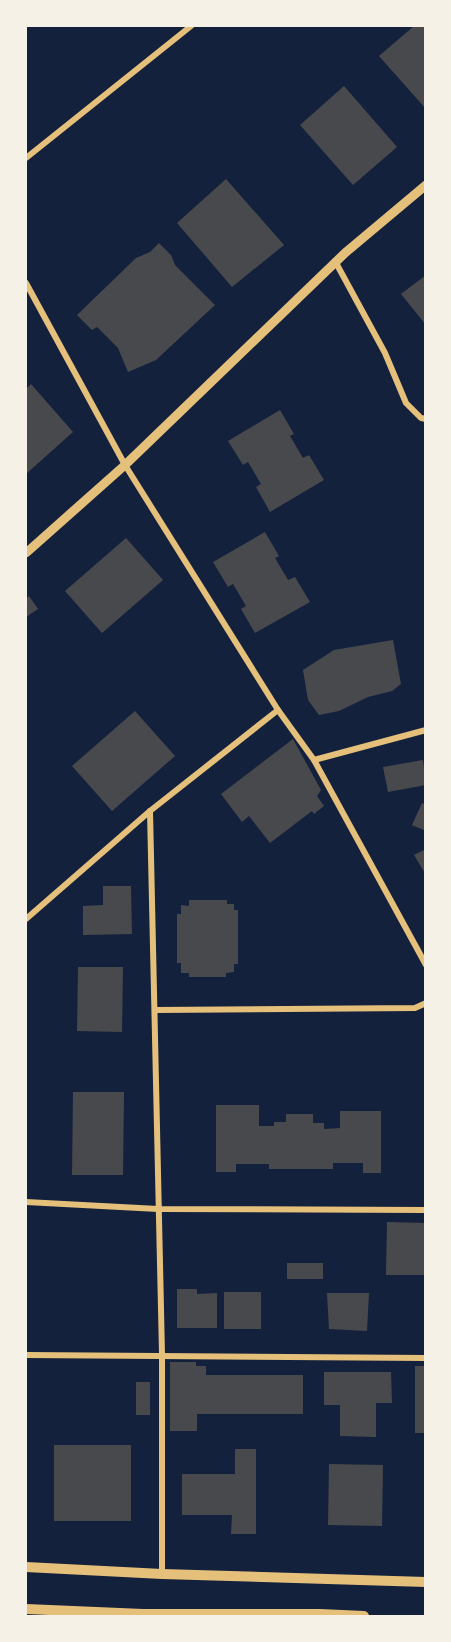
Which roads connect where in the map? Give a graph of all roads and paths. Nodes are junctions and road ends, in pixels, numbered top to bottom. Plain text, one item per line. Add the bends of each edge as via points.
1 (191, 26) edge
2 (26, 158) edge
3 (426, 185) edge
4 (335, 261) junction
5 (26, 283) edge
6 (426, 419) edge
7 (125, 465) junction
8 (26, 553) edge
9 (278, 710) junction
10 (426, 730) edge
11 (314, 760) junction
12 (150, 811) junction
13 (26, 920) edge
14 (426, 965) edge
15 (426, 1003) edge
16 (156, 1010) junction
17 (26, 1202) edge
18 (158, 1209) junction
19 (426, 1210) edge
20 (162, 1354) junction
21 (26, 1355) edge
22 (426, 1358) edge
23 (26, 1567) edge
24 (162, 1574) junction
25 (426, 1582) edge
26 (26, 1609) edge
27 (143, 1615) edge
28 (364, 1617) edge

1 - 2 street
3 - 4 street
4 - 6 street via 385,354 406,403
4 - 7 street
5 - 7 street
7 - 8 street
7 - 9 street
9 - 11 street
9 - 12 street
10 - 11 street
11 - 14 street
12 - 13 street
12 - 16 street
15 - 16 street via 415,1008
16 - 18 street
17 - 18 street
18 - 19 street
18 - 20 street
20 - 21 street
20 - 22 street
20 - 24 street
23 - 24 main road
24 - 25 main road
26 - 27 main road
27 - 28 main road

